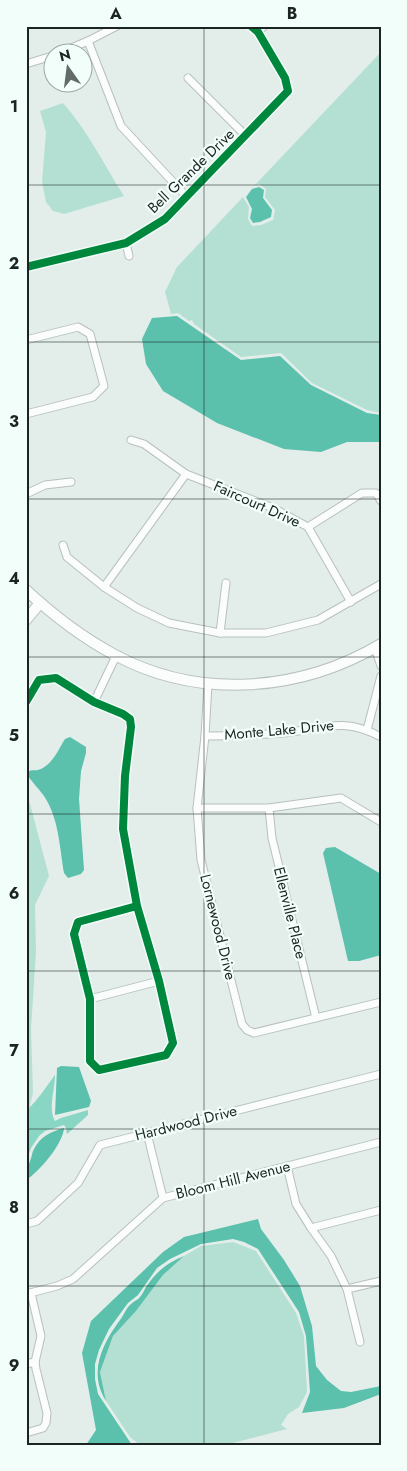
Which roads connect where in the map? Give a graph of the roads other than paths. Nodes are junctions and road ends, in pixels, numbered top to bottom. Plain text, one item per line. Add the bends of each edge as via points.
1 (117, 26) edge
2 (251, 26) edge
3 (264, 26) edge
4 (258, 32) junction
5 (88, 42) edge
6 (92, 52) edge
7 (42, 59) edge
8 (26, 64) edge
9 (188, 78) dead end
10 (246, 136) junction
11 (186, 196) junction
12 (126, 243) junction
13 (129, 256) dead end
14 (26, 267) edge
15 (26, 340) edge
16 (26, 414) edge
17 (131, 440) dead end
18 (186, 474) junction
19 (72, 482) dead end
20 (26, 494) edge
21 (381, 501) edge
22 (308, 527) junction
23 (63, 545) dead end
24 (226, 583) dead end
25 (381, 584) edge
26 (104, 587) junction
27 (26, 590) edge
28 (351, 602) junction
29 (40, 603) junction
30 (26, 620) edge
31 (220, 633) junction
32 (378, 646) edge
33 (116, 656) junction
34 (381, 666) edge
35 (381, 676) edge
36 (208, 684) junction
37 (26, 702) edge
38 (94, 702) junction
39 (368, 730) junction
40 (205, 736) junction
41 (381, 738) edge
42 (197, 808) junction
43 (269, 808) junction
44 (381, 822) edge
45 (137, 906) junction
46 (160, 981) junction
47 (90, 998) junction
48 (381, 1002) edge
49 (316, 1018) junction
50 (381, 1074) edge
51 (148, 1133) junction
52 (381, 1142) edge
53 (287, 1166) junction
54 (163, 1198) junction
55 (381, 1210) edge
56 (26, 1224) edge
57 (311, 1228) junction
58 (381, 1281) edge
59 (347, 1290) junction
60 (29, 1293) edge
61 (360, 1342) dead end
62 (35, 1362) junction
63 (26, 1364) edge
64 (26, 1433) edge

1 - 5 street
2 - 4 street, Bell Grande Drive
3 - 4 street
4 - 10 street, Bell Grande Drive via 284,78 288,92
6 - 11 street via 121,126
7 - 8 street
9 - 10 street
10 - 11 street, Bell Grande Drive
11 - 12 street, Bell Grande Drive via 165,220
12 - 13 street
12 - 14 street, Bell Grande Drive
15 - 16 street via 78,327 84,330 90,334 104,386 94,397
17 - 18 street, Faircourt Drive via 144,444
18 - 22 street, Faircourt Drive via 273,508
18 - 26 street
19 - 20 street via 45,485
21 - 22 street via 376,493 362,493
22 - 28 street, Faircourt Drive
23 - 26 street via 67,557
24 - 31 street
25 - 28 street
26 - 31 street via 169,623
27 - 29 street
28 - 31 street via 318,620 266,633
29 - 30 street
29 - 33 street via 80,634
32 - 34 street
32 - 36 street via 345,664 273,684
33 - 36 street via 154,672
33 - 38 street
35 - 39 street
36 - 40 street, Lornewood Drive
37 - 38 street via 40,680 56,678
38 - 45 street via 123,714 130,719 132,727 123,830
39 - 40 street, Monte Lake Drive via 336,724 246,736
39 - 41 street, Monte Lake Drive
40 - 42 street, Lornewood Drive
42 - 43 street
42 - 49 street, Lornewood Drive via 201,860 242,1024 254,1033
43 - 44 street via 341,798
43 - 49 street, Ellenville Place via 272,838
45 - 46 street
45 - 47 street via 78,922 74,934
46 - 47 street
46 - 47 street via 173,1043 166,1055 99,1070 90,1061
48 - 49 street, Lornewood Drive
50 - 51 street, Hardwood Drive
51 - 54 street
51 - 56 street, Hardwood Drive via 100,1145 78,1183 37,1221
52 - 53 street, Bloom Hill Avenue
53 - 54 street, Bloom Hill Avenue
53 - 57 street via 296,1204
54 - 60 street, Bloom Hill Avenue via 73,1278
55 - 57 street
57 - 59 street via 331,1256
58 - 59 street
59 - 61 street
60 - 62 street via 41,1336
62 - 63 street
62 - 64 street via 48,1418 43,1428

